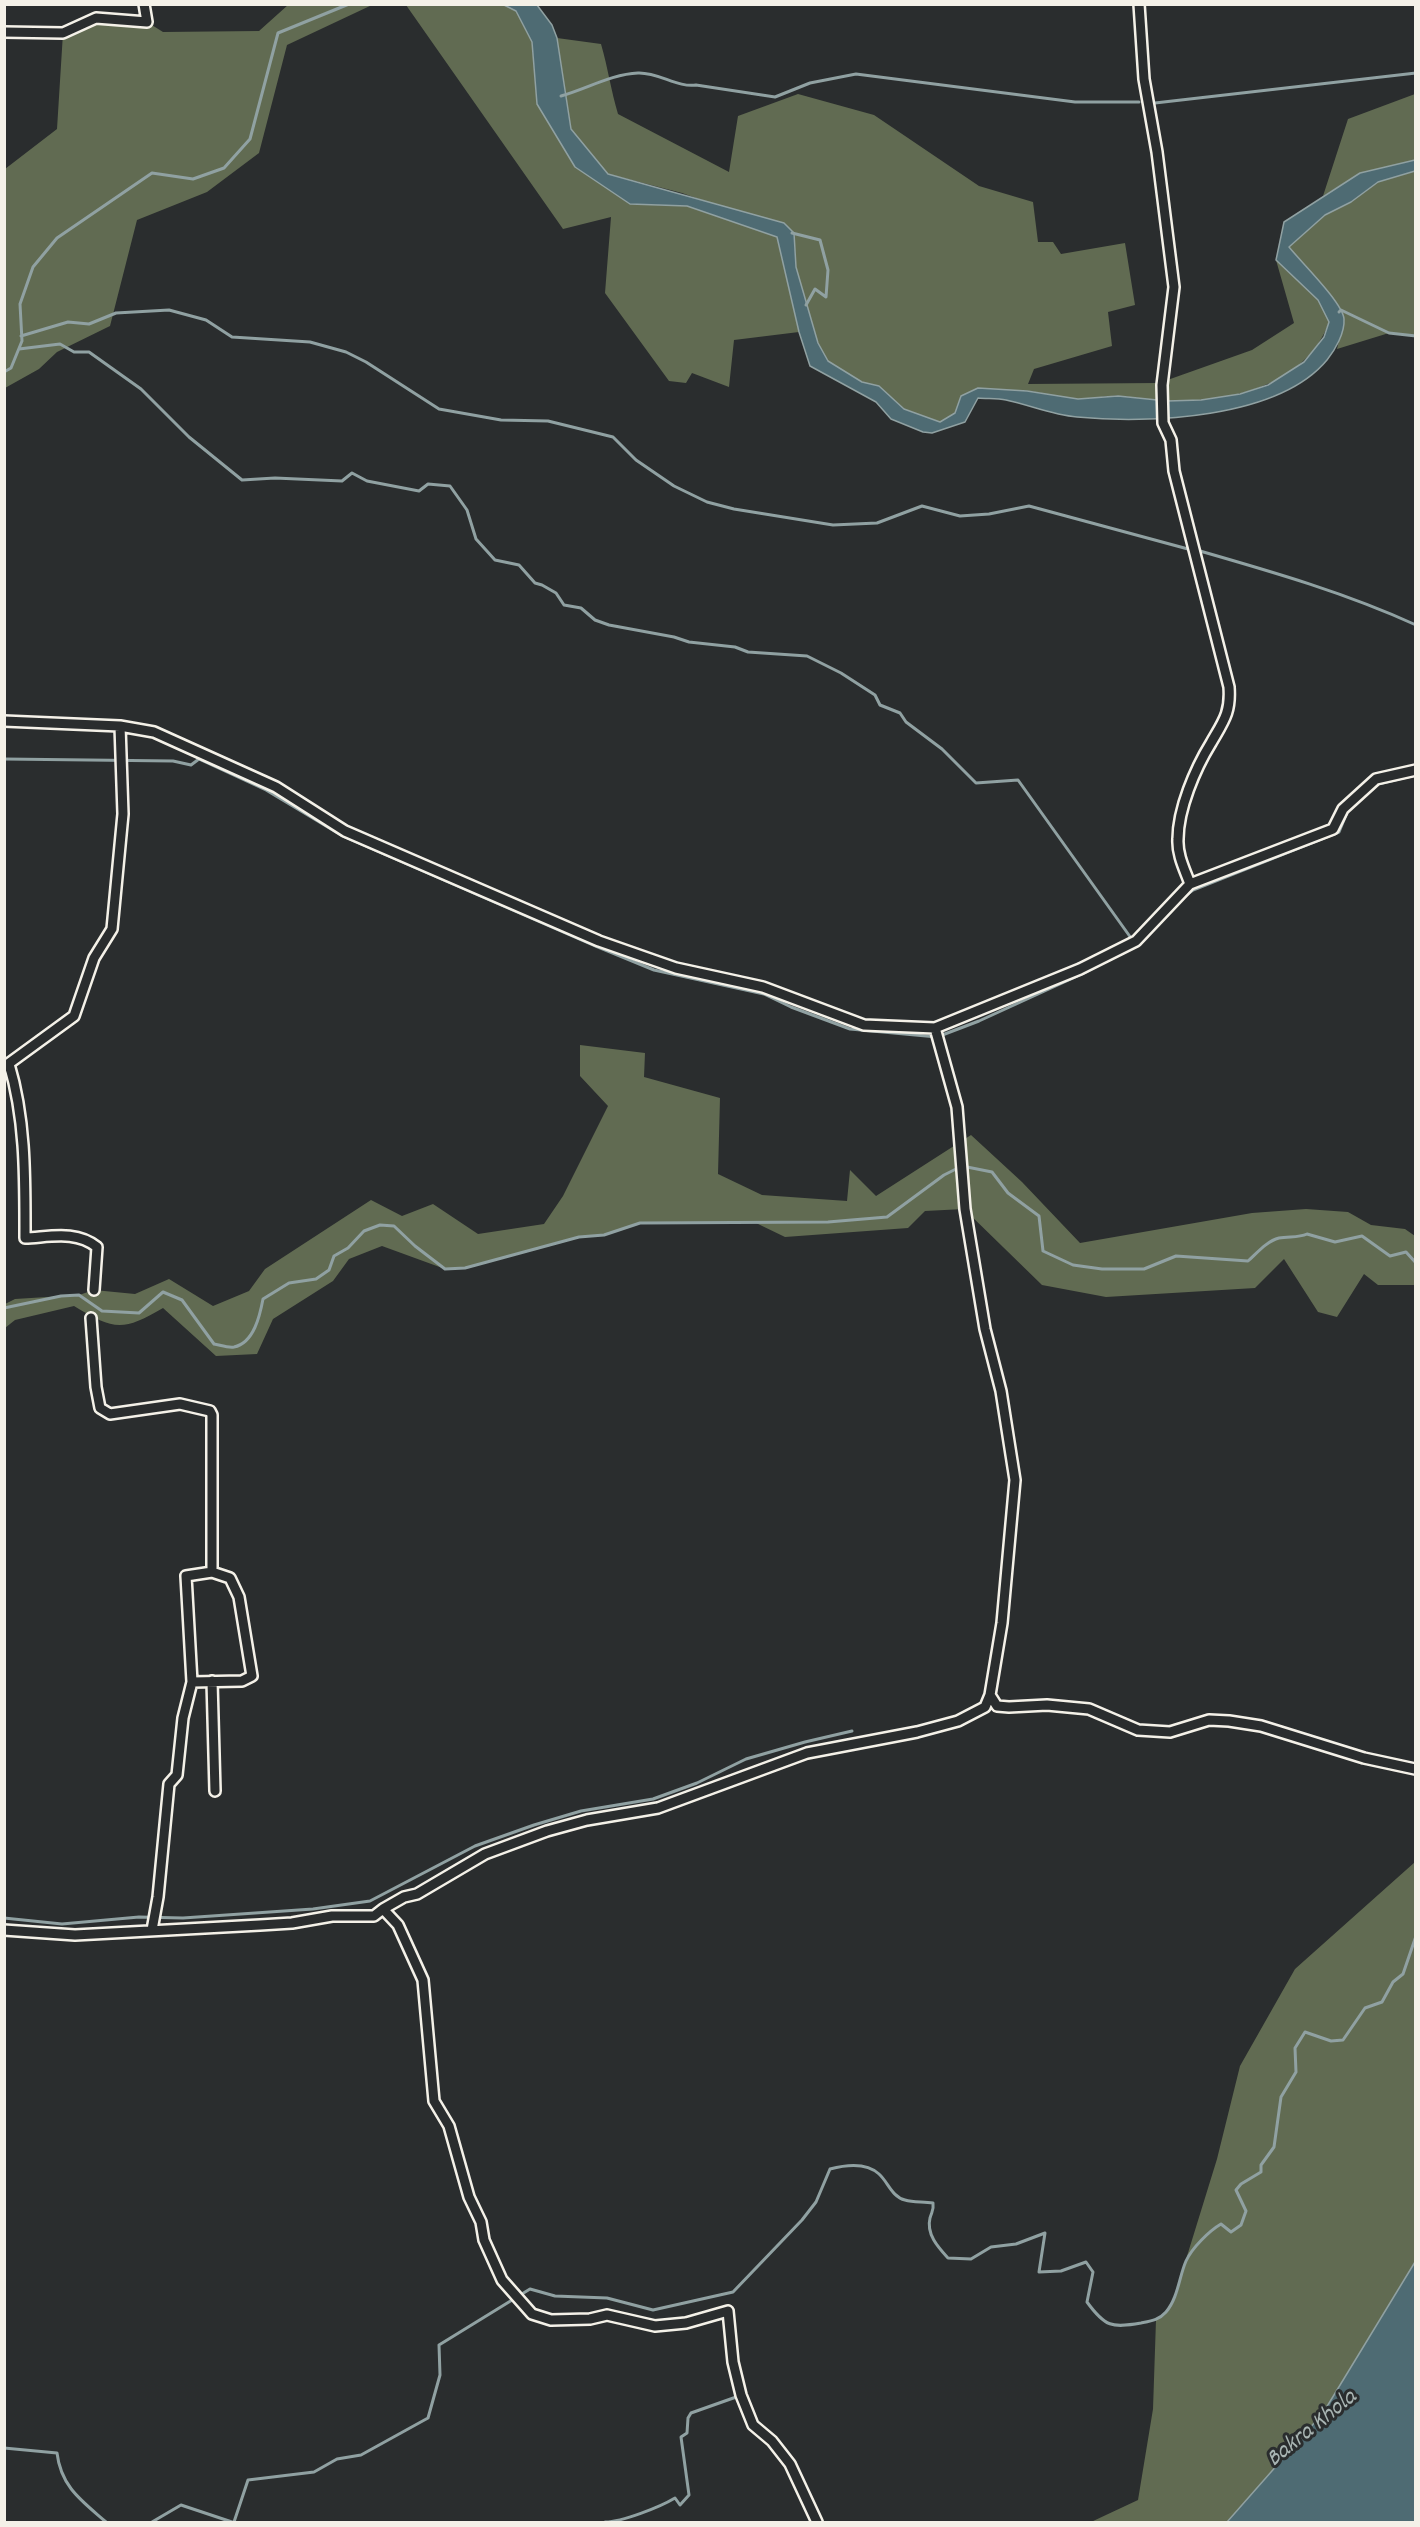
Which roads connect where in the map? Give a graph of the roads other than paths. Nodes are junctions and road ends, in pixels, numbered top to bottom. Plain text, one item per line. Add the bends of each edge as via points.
1 (144, 4) edge
2 (1139, 4) edge
3 (4, 32) edge
4 (4, 722) edge
5 (120, 726) junction
6 (1416, 770) edge
7 (1190, 884) junction
8 (934, 1028) junction
9 (7, 1065) edge
10 (93, 1290) dead end
11 (91, 1318) dead end
12 (212, 1572) junction
13 (192, 1682) junction
14 (212, 1682) junction
15 (990, 1695) junction
16 (1415, 1769) edge
17 (215, 1791) dead end
18 (383, 1909) junction
19 (4, 1930) edge
20 (152, 1930) junction
21 (817, 2523) edge

1 - 3 street via 147,22 96,18 63,33
2 - 7 street via 1144,79 1174,287 1162,395 1163,423 1171,440 1180,499 1230,701 1225,722 1193,777 1184,806 1178,839
4 - 5 street
5 - 8 street via 154,732 190,747 276,787 345,831 599,942 676,968 763,987 864,1025
5 - 9 street via 123,814 112,929 94,958 74,1016
6 - 7 street via 1376,779 1343,809 1333,829
7 - 8 street via 1136,941 1080,969
8 - 15 street via 957,1107 964,1209 1015,1480 1002,1623
9 - 10 street via 15,1084 24,1150 25,1238 86,1238 97,1247
11 - 12 street via 99,1408 110,1414 180,1404 210,1411 212,1415
12 - 13 street via 186,1576
12 - 14 street via 230,1578 239,1597 252,1676 242,1681
13 - 14 street
13 - 20 street via 183,1718 177,1775 169,1784
14 - 17 street
15 - 16 street via 997,1706 1089,1709 1138,1730 1170,1732 1209,1720 1250,1724
15 - 18 street via 985,1707 957,1721 807,1753 658,1808 587,1820 525,1838 485,1854
18 - 20 street via 374,1916
18 - 21 street via 398,1925 423,1980 434,2101 449,2126 469,2197 502,2280 532,2314 551,2320 607,2315 655,2326 686,2323 728,2311 741,2395 753,2425 790,2464
19 - 20 street via 75,1935

